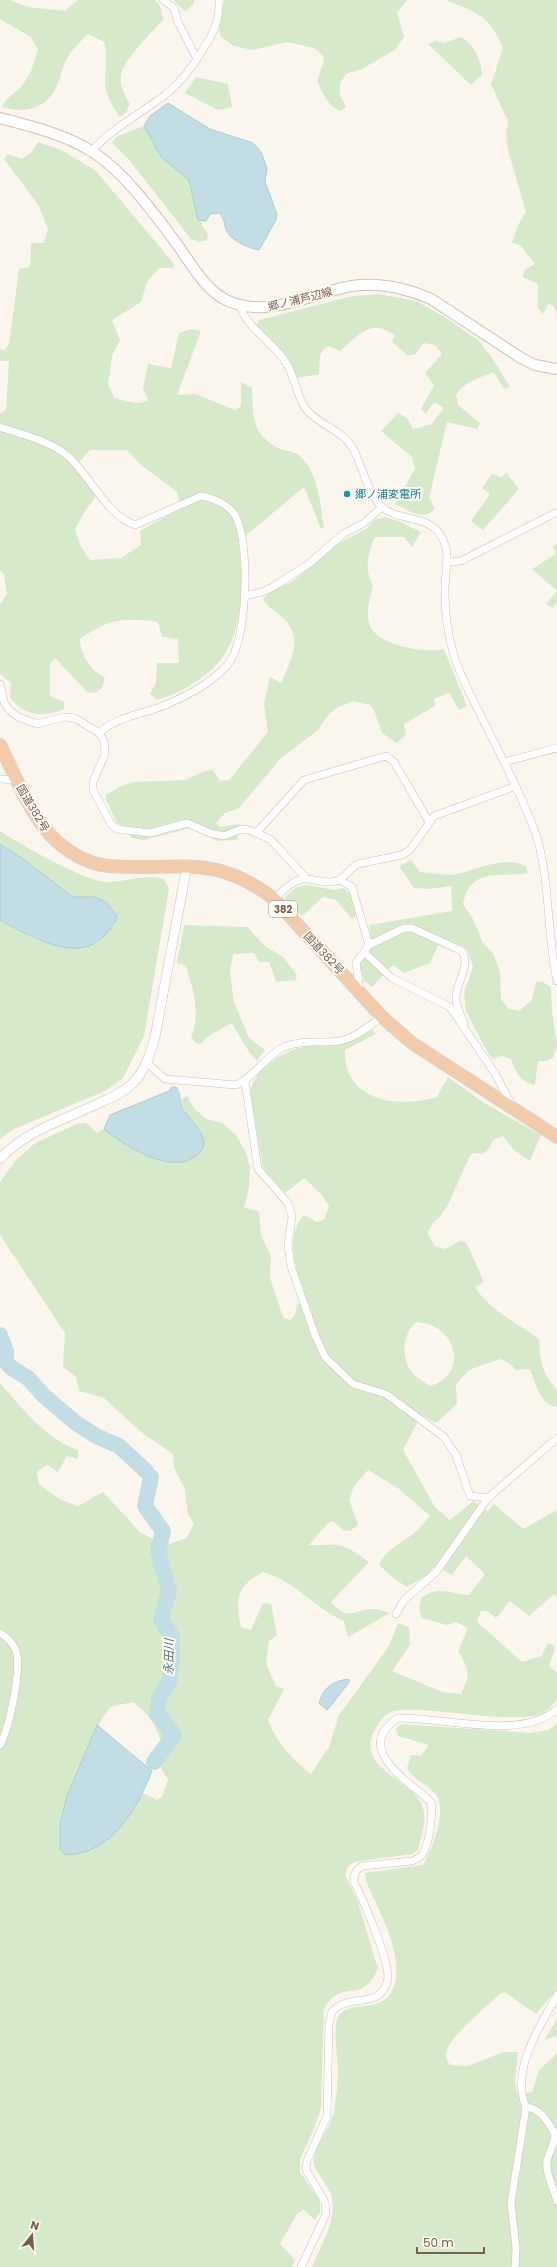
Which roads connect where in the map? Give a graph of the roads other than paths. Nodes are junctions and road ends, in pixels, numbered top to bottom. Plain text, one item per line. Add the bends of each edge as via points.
1 (163, 0) edge
2 (219, 0) edge
3 (197, 59) junction
4 (0, 118) edge
5 (92, 151) junction
6 (239, 304) junction
7 (557, 369) edge
8 (0, 427) edge
9 (382, 507) junction
10 (557, 512) edge
11 (447, 562) junction
12 (244, 596) junction
13 (0, 684) edge
14 (99, 733) junction
15 (0, 745) edge
16 (557, 748) edge
17 (504, 762) junction
18 (0, 779) edge
19 (16, 780) junction
20 (516, 786) junction
21 (429, 822) junction
22 (256, 833) junction
23 (187, 866) junction
24 (307, 878) junction
25 (340, 880) junction
26 (274, 899) junction
27 (369, 945) junction
28 (364, 953) junction
29 (557, 981) edge
30 (360, 991) junction
31 (382, 1017) junction
32 (469, 1034) junction
33 (147, 1063) junction
34 (245, 1081) junction
35 (513, 1108) junction
36 (557, 1137) edge
37 (0, 1159) edge
38 (557, 1438) edge
39 (488, 1498) junction
40 (396, 1614) dead end
41 (0, 1633) edge
42 (557, 1709) edge
43 (0, 1745) edge
44 (557, 1995) edge
45 (526, 2107) junction
46 (557, 2201) edge
47 (301, 2267) edge
48 (515, 2267) edge

1 - 3 street via 174,8 178,22
2 - 3 street via 219,16 214,31
3 - 5 street via 184,78 165,96 103,139
4 - 5 main road, 郷ノ浦芦辺線 via 68,139
5 - 6 main road, 郷ノ浦芦辺線 via 127,183 171,235 208,286 226,300
6 - 7 main road, 郷ノ浦芦辺線 via 270,308 350,286 389,286 431,299 521,358 535,365
6 - 9 street via 249,324 288,365 307,411 334,429 352,447 375,499
8 - 12 street via 59,449 70,458 118,517 135,525 201,496 222,503 236,516 241,534 245,562
9 - 11 street via 395,514 426,522 432,527 442,537
9 - 12 street via 364,524 335,540 310,563 273,587
10 - 11 street via 461,561
11 - 17 street via 445,595 452,650
12 - 14 street via 236,649 232,658 218,674 180,698 119,720
13 - 14 street via 4,702 18,717 37,724 64,717 75,718
14 - 22 street via 104,741 105,754 93,782 93,790 111,824 117,829 150,833 187,823 224,836 241,830
15 - 19 highway, 国道382号 / 382
16 - 17 street
17 - 20 street
18 - 19 street
19 - 23 highway, 国道382号 / 382 via 46,832 74,856 87,862 113,867
20 - 21 street via 434,816
20 - 29 street via 534,829 542,860 549,935
21 - 22 street via 394,762 386,756 304,780
21 - 25 street via 410,850 393,858 353,866
22 - 24 street via 270,839
23 - 26 highway, 国道382号 / 382 via 229,872 256,885
23 - 33 street via 168,973
24 - 25 street via 325,882
24 - 26 street via 290,886
25 - 27 street via 352,887
26 - 30 highway, 国道382号 / 382
27 - 28 street
27 - 32 street via 404,928 412,928 462,951 466,958 456,1004
28 - 30 street via 356,963
28 - 32 street via 392,978 450,1007
30 - 31 highway, 国道382号 / 382
31 - 34 street via 341,1041 297,1043 284,1048 272,1055
31 - 35 highway, 国道382号 / 382 via 412,1043
32 - 35 street via 494,1072
33 - 34 street via 165,1079 175,1081 236,1086
33 - 37 street via 132,1084 123,1091 38,1132 15,1145
34 - 39 street via 258,1169 288,1203 292,1217 288,1245 291,1266 325,1357 353,1384 386,1394 444,1437 456,1455 470,1496
35 - 36 highway, 国道382号 / 382
38 - 39 street
39 - 40 street via 436,1572 404,1600
41 - 43 street via 9,1639 16,1652 17,1668 15,1694
42 - 47 street via 549,1716 533,1723 513,1726 398,1718 388,1724 383,1734 381,1743 384,1759 430,1802 432,1816 424,1852 419,1858 362,1866 354,1875 354,1882 371,1921 388,1980 378,1995 370,1999 347,2001 332,2012 329,2023 327,2116 307,2161 306,2170 325,2202 326,2214
44 - 45 street via 526,2055 522,2097
45 - 46 street via 535,2108 544,2116 555,2134 554,2146 547,2161
45 - 48 street via 512,2204

